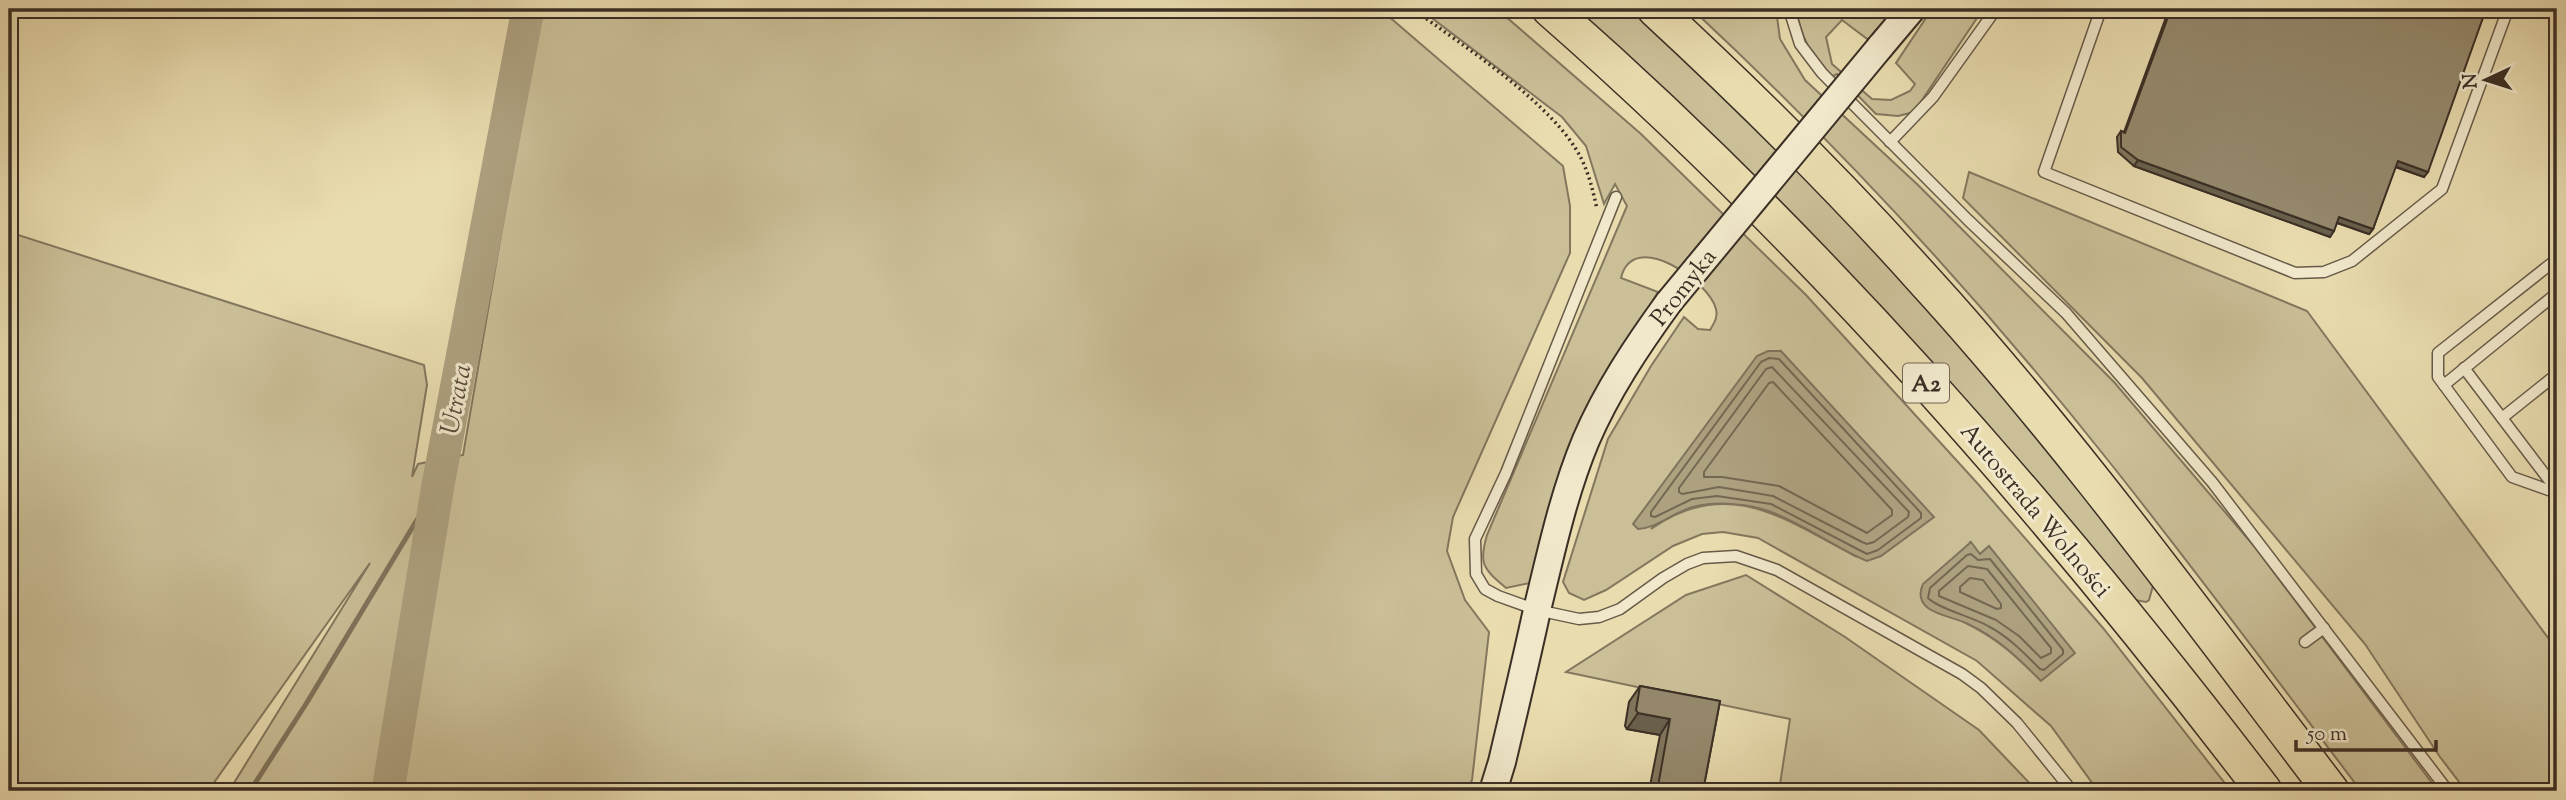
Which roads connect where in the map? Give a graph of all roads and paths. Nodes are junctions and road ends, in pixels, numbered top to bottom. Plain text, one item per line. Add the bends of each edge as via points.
1 (1413, 9) edge
2 (1550, 9) edge
3 (1655, 9) edge
4 (1789, 9) edge
5 (1912, 9) edge
6 (1996, 9) edge
7 (2101, 9) edge
8 (2508, 9) edge
9 (1890, 142) junction
10 (1616, 197) dead end
11 (1602, 228) junction
12 (2557, 259) edge
13 (2557, 293) edge
14 (2464, 368) junction
15 (2557, 374) edge
16 (2444, 384) junction
17 (2502, 418) junction
18 (2553, 476) edge
19 (2540, 487) junction
20 (2557, 493) edge
21 (1537, 610) junction
22 (2324, 628) junction
23 (2305, 642) dead end
24 (1493, 791) edge
25 (2072, 791) edge
26 (2264, 791) edge
27 (2331, 791) edge
28 (2448, 791) edge

1 - 11 path via 1531,98 1571,141 1592,184
2 - 26 highway, Autostrada Wolności / A2 via 1688,134 1876,327 2141,634
3 - 27 highway, A2 via 1785,131 2034,407
4 - 9 lane via 1800,44 1822,73
5 - 21 street, Promyka, bridge via 1639,343 1587,439 1556,532
6 - 9 lane via 1933,97
7 - 8 lane via 2044,172 2295,273 2324,272 2352,261 2442,189
9 - 22 lane via 2066,313 2212,482
10 - 11 lane
11 - 21 lane via 1506,473 1475,539 1476,574 1485,589
12 - 16 lane via 2438,354 2438,377
13 - 14 lane
14 - 16 lane
14 - 17 lane
15 - 17 lane
16 - 19 lane via 2512,477
17 - 18 lane
18 - 19 lane
19 - 20 lane
21 - 24 street, Promyka
21 - 25 lane via 1579,619 1599,617 1703,558 1737,556 1756,561 1962,674 2017,723
22 - 23 lane
22 - 28 lane

